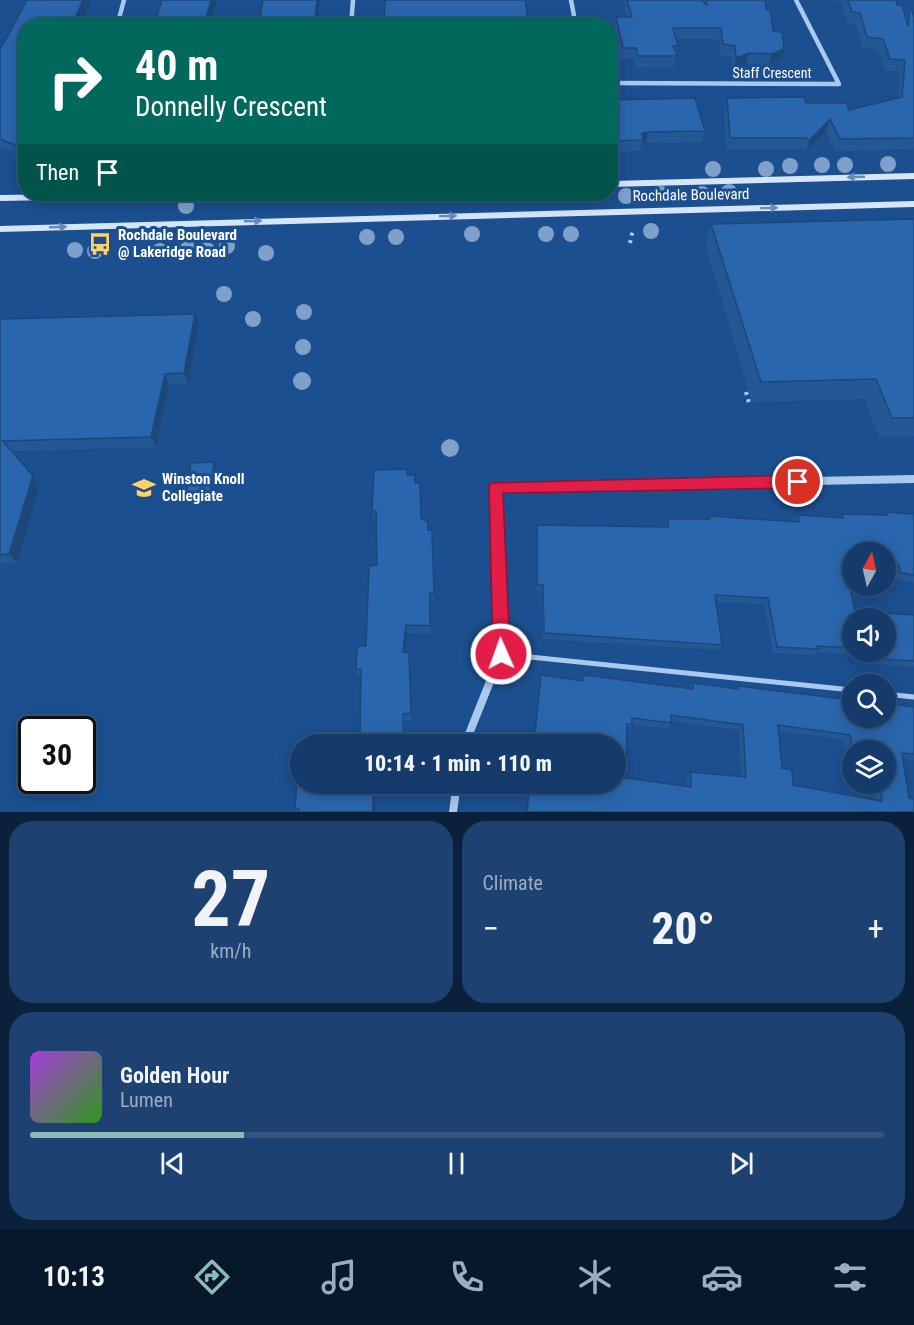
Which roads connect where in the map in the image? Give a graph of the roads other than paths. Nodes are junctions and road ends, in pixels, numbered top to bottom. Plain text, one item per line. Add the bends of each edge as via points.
1 (124, 0) edge
2 (353, 0) edge
3 (571, 0) edge
4 (796, 0) edge
5 (119, 18) edge
6 (352, 18) edge
7 (574, 18) edge
8 (618, 83) edge
9 (914, 176) edge
10 (618, 184) edge
11 (0, 198) edge
12 (18, 198) edge
13 (914, 204) edge
14 (0, 229) edge
15 (914, 479) edge
16 (501, 654) junction
17 (842, 689) edge
18 (896, 694) edge
19 (914, 696) edge
20 (469, 734) edge
21 (455, 794) edge
22 (453, 812) edge

1 - 5 street
2 - 6 street
3 - 7 street
4 - 8 street, Staff Crescent via 839,84
9 -> 10 main road, Rochdale Boulevard
11 - 12 main road
14 -> 13 main road, Rochdale Boulevard
15 - 16 street via 496,487
16 - 17 lane
16 - 20 street
18 - 19 lane
21 - 22 street

